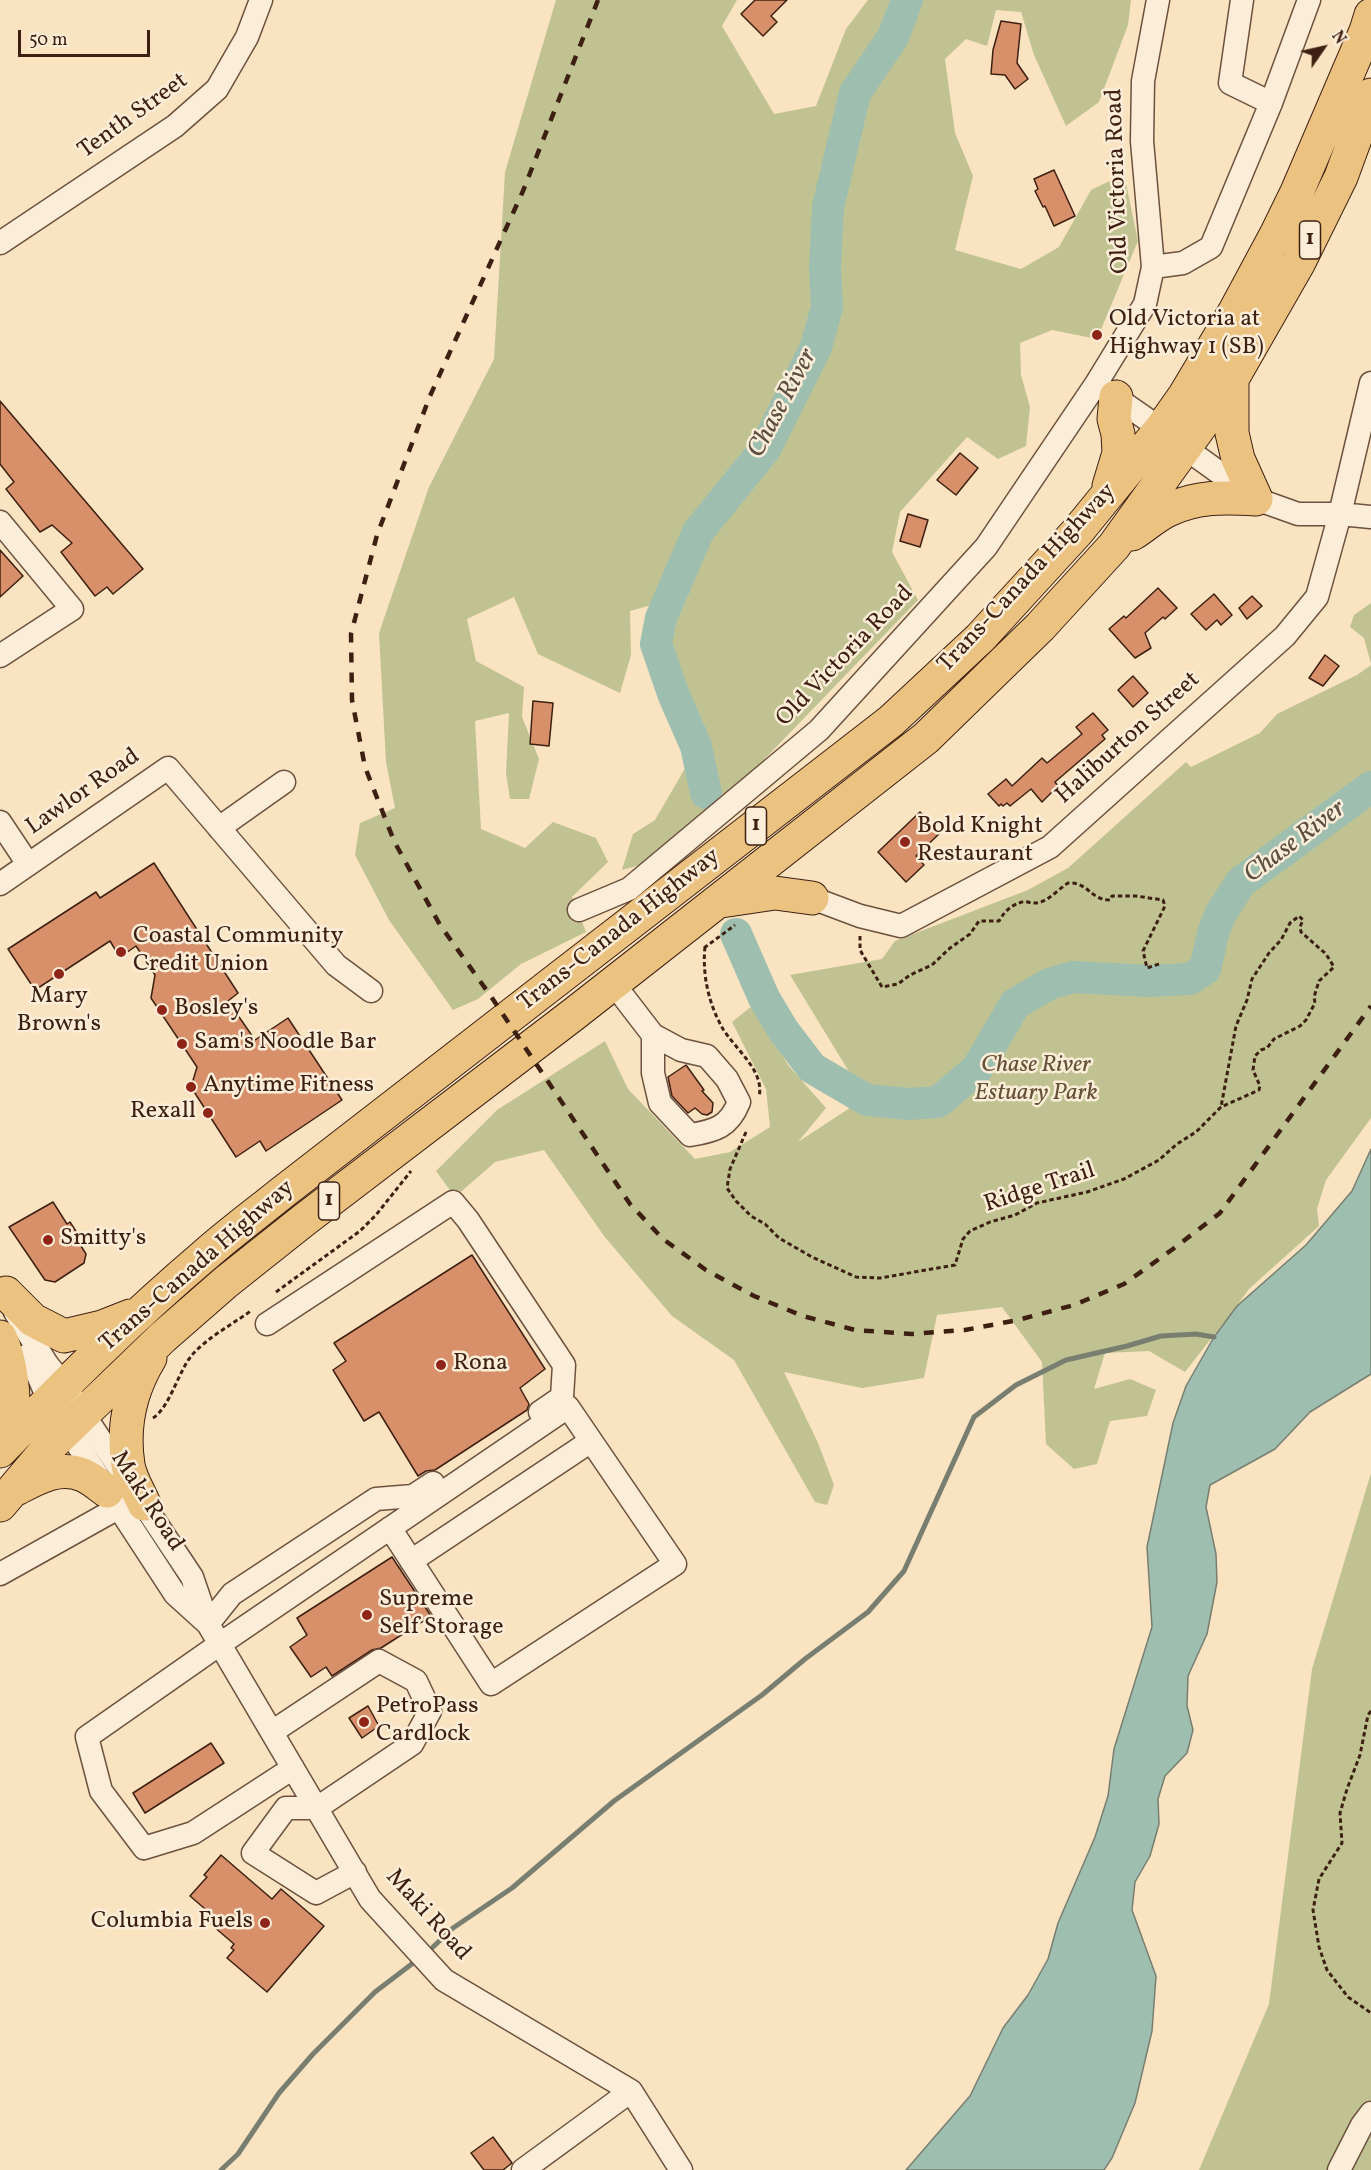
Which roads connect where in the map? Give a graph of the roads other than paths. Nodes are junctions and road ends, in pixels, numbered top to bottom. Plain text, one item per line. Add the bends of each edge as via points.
1 (261, 0) edge
2 (1158, 0) edge
3 (1242, 0) edge
4 (1309, 0) edge
5 (1371, 15) edge
6 (1371, 95) edge
7 (1271, 103) junction
8 (0, 243) edge
9 (1154, 267) junction
10 (1232, 378) junction
11 (1371, 383) edge
12 (1106, 391) junction
13 (1173, 439) junction
14 (1106, 496) junction
15 (1256, 499) junction
16 (1340, 514) junction
17 (1371, 517) edge
18 (0, 522) edge
19 (1114, 546) junction
20 (0, 656) edge
21 (284, 782) dead end
22 (0, 822) edge
23 (219, 828) junction
24 (28, 864) junction
25 (0, 884) edge
26 (812, 898) joint
27 (717, 902) junction
28 (579, 910) dead end
29 (614, 983) junction
30 (371, 991) dead end
31 (653, 1035) junction
32 (2, 1299) edge
33 (140, 1312) junction
34 (262, 1315) road end
35 (0, 1337) edge
36 (163, 1337) junction
37 (56, 1393) junction
38 (75, 1423) junction
39 (591, 1441) junction
40 (0, 1442) edge
41 (0, 1451) edge
42 (6, 1498) edge
43 (123, 1501) junction
44 (390, 1528) junction
45 (411, 1561) junction
46 (0, 1574) edge
47 (208, 1624) junction
48 (220, 1644) junction
49 (272, 1732) junction
50 (293, 1768) junction
51 (317, 1808) junction
52 (354, 1872) junction
53 (631, 2091) junction
54 (1371, 2113) edge
55 (523, 2170) edge
56 (681, 2170) edge
57 (1339, 2170) edge

1 - 8 street, Tenth Street via 248,37 217,89 175,126
2 - 9 street, Old Victoria Road via 1143,81 1142,141
3 - 7 street via 1230,83
4 - 7 street
5 - 13 highway, Trans-Canada Highway / 1 via 1297,192 1185,395
6 - 10 highway, Trans-Canada Highway / 1 via 1341,177 1299,262
7 - 9 street via 1211,247 1183,262
9 - 12 street, Old Victoria Road via 1145,303
10 - 13 highway, Trans-Canada Highway / 1
10 - 15 highway via 1232,433 1238,459
11 - 16 street, Haliburton Street
12 - 13 street
12 - 14 highway via 1119,453
12 - 28 street, Old Victoria Road via 986,547 819,729 629,889
13 - 14 highway, Trans-Canada Highway / 1
13 - 15 street
13 - 19 highway, Trans-Canada Highway / 1
14 - 33 highway, Trans-Canada Highway / 1 via 980,638 891,721 283,1192
15 - 16 street via 1298,514
15 - 19 highway via 1218,496 1191,501 1166,511
16 - 17 street
16 - 26 street, Haliburton Street via 1317,597 1285,636 1050,847 901,926
18 - 20 street via 72,609
19 - 27 highway, Trans-Canada Highway / 1 via 1040,627 926,738
21 - 23 street
22 - 24 street
23 - 24 street, Lawlor Road via 168,768
23 - 30 street via 336,965
24 - 25 street, Lawlor Road
26 - 27 highway via 775,893
27 - 29 highway, Trans-Canada Highway / 1
29 - 31 street
29 - 36 highway, Trans-Canada Highway / 1 via 304,1220
31 - 31 street via 653,1073 660,1103 690,1135 712,1132 733,1117 739,1102 727,1079 707,1056 681,1050
32 - 33 highway via 64,1336 102,1328
32 - 37 street via 46,1364
32 - 37 street via 12,1336
33 - 37 highway, Trans-Canada Highway / 1
34 - 47 street via 453,1202 564,1365 562,1397 413,1496 376,1499 232,1594
35 - 40 highway via 13,1388 10,1424
36 - 38 highway, Trans-Canada Highway / 1
36 - 43 highway via 137,1379 126,1424 128,1467
37 - 38 street, Maki Road
37 - 41 highway, Trans-Canada Highway / 1
38 - 42 highway, Trans-Canada Highway / 1
38 - 43 street, Maki Road
38 - 43 street, Maki Road
39 - 44 street via 568,1407
39 - 45 street
39 - 45 street via 675,1564 491,1684
42 - 43 highway via 43,1475 57,1472 83,1475
43 - 46 street
43 - 47 street, Maki Road via 192,1577
44 - 45 street
44 - 48 street
47 - 48 street, Maki Road
48 - 49 street, Maki Road
48 - 50 street via 87,1737 101,1791 144,1848 193,1833
49 - 50 street, Maki Road
49 - 51 street via 379,1661 416,1681 430,1711 411,1744
50 - 51 street, Maki Road
51 - 52 street, Maki Road
51 - 52 street via 285,1808 253,1853 316,1893
52 - 53 street, Maki Road via 370,1899 444,1980
53 - 55 street
53 - 56 street, Maki Road
54 - 57 street

